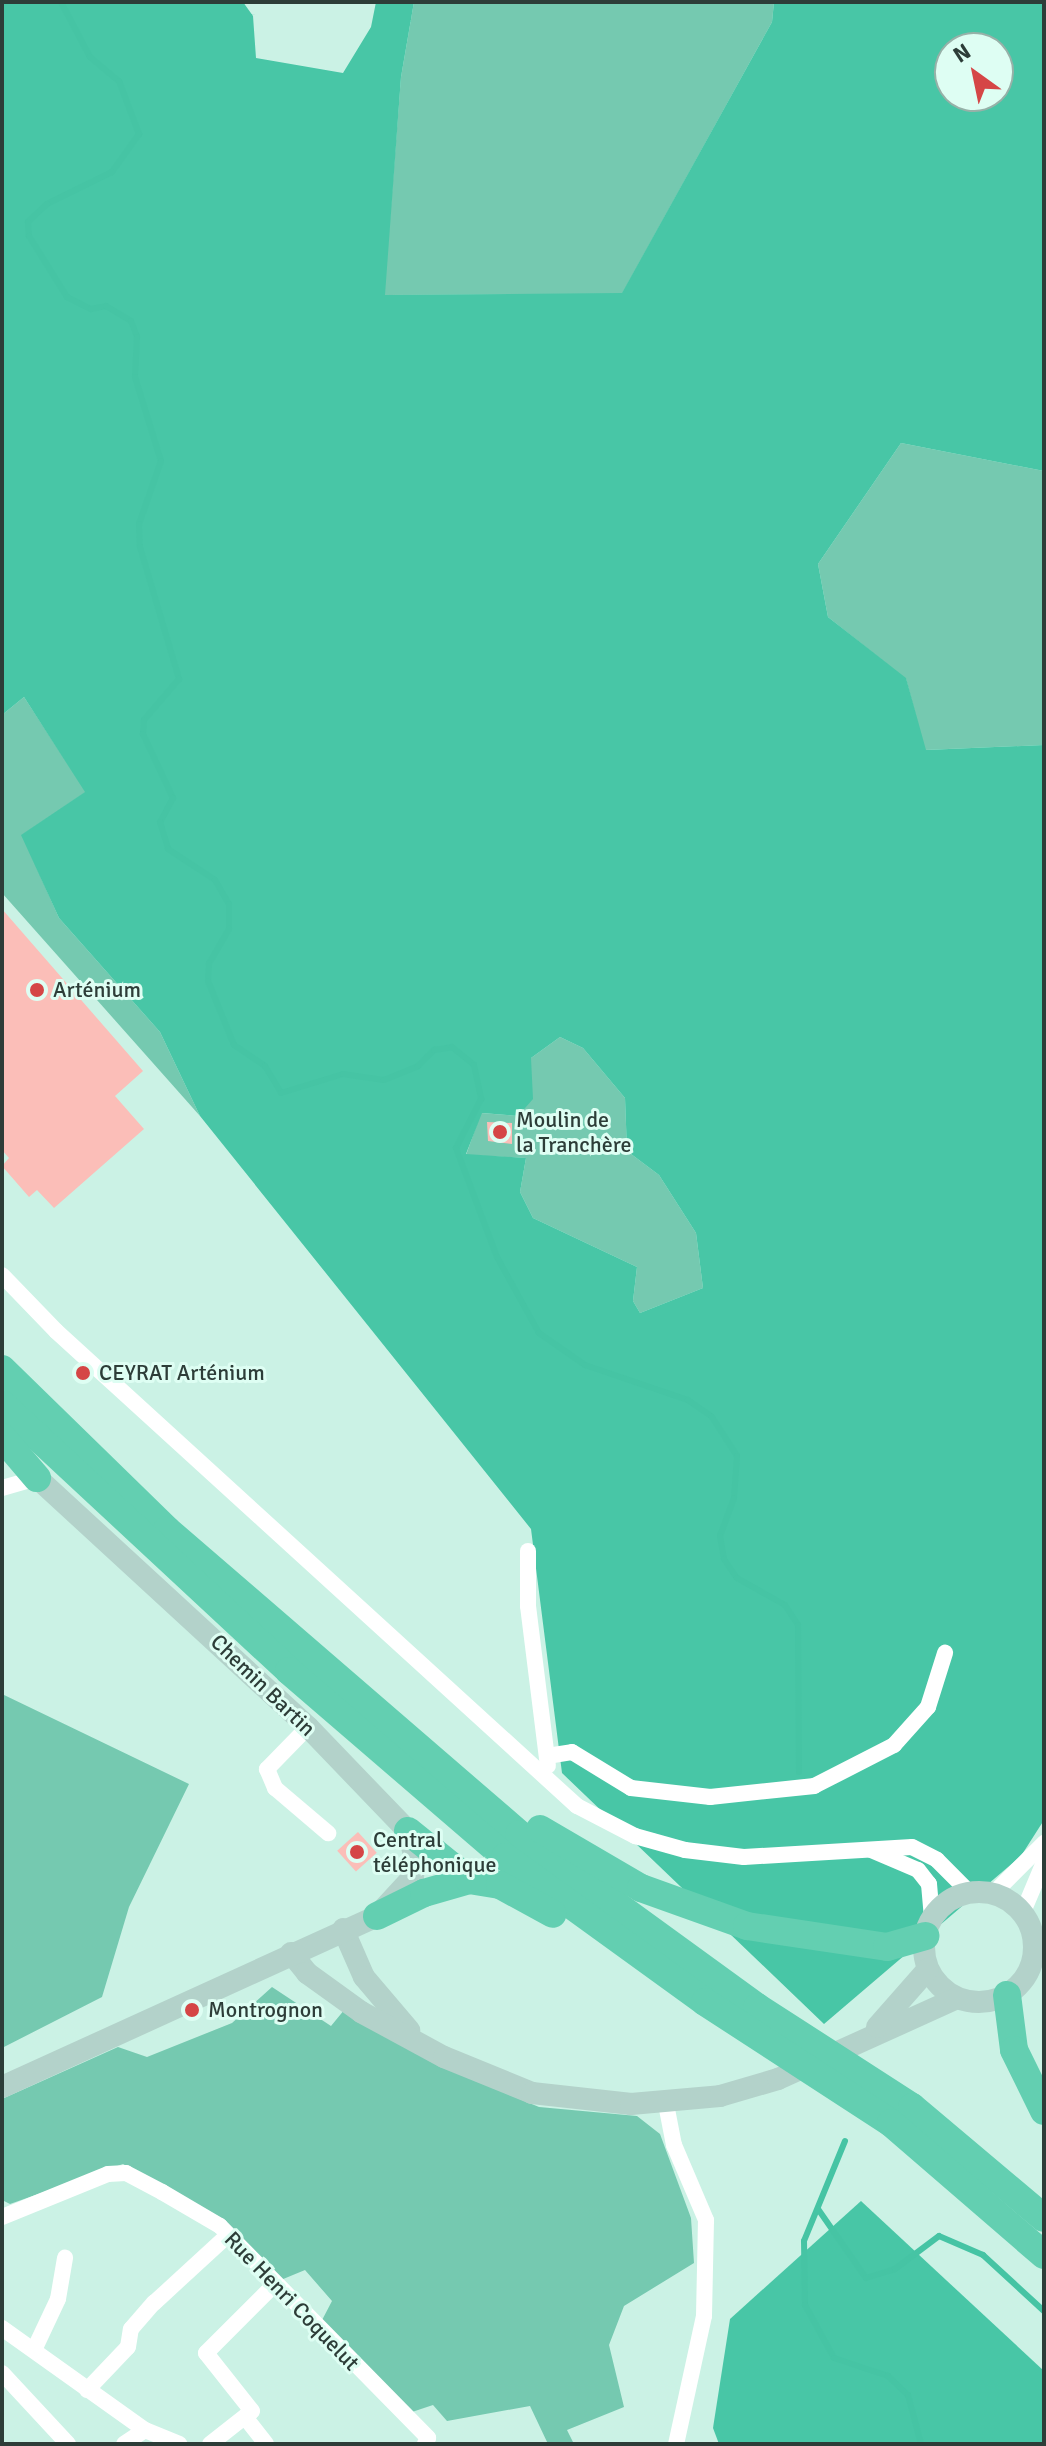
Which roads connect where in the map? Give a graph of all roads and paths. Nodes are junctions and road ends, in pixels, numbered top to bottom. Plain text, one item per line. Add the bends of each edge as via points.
1 (2, 1275) edge
2 (2, 1369) edge
3 (2, 1404) edge
4 (2, 1437) edge
5 (37, 1478) junction
6 (2, 1488) edge
7 (528, 1551) dead end
8 (945, 1653) dead end
9 (308, 1727) junction
10 (547, 1756) junction
11 (549, 1779) junction
12 (462, 1787) junction
13 (408, 1831) junction
14 (328, 1833) dead end
15 (1044, 1843) edge
16 (866, 1848) junction
17 (1044, 1862) edge
18 (469, 1880) junction
19 (969, 1892) junction
20 (994, 1893) junction
21 (1023, 1912) junction
22 (377, 1916) junction
23 (928, 1926) junction
24 (343, 1929) junction
25 (291, 1953) junction
26 (928, 1969) junction
27 (1007, 1995) junction
28 (957, 1998) junction
29 (705, 2002) junction
30 (862, 2042) junction
31 (444, 2057) junction
32 (3, 2085) edge
33 (666, 2104) junction
34 (1044, 2111) edge
35 (2, 2217) edge
36 (1044, 2218) edge
37 (228, 2235) junction
38 (1044, 2255) edge
39 (65, 2258) dead end
40 (274, 2285) junction
41 (2, 2328) edge
42 (34, 2350) junction
43 (5, 2383) edge
44 (87, 2390) junction
45 (245, 2417) junction
46 (145, 2430) junction
47 (670, 2442) edge
48 (68, 2444) edge
49 (124, 2444) edge
50 (179, 2444) edge
51 (210, 2444) edge
52 (266, 2444) edge
53 (425, 2444) edge

1 - 11 street via 56,1331
2 - 12 highway via 167,1530
3 - 29 highway via 289,1671 493,1847
4 - 5 highway
5 - 6 street
5 - 9 street, Chemin Bartin
7 - 10 street via 528,1606
8 - 10 street via 928,1707 894,1745 814,1786 710,1797 631,1788 572,1752
9 - 13 street, Chemin Bartin
9 - 14 street via 267,1769 275,1788
10 - 11 street
11 - 16 street via 577,1806 635,1836 685,1850 744,1857
12 - 23 highway via 641,1888 747,1926 887,1947
12 - 36 highway via 630,1919 912,2107
13 - 18 highway
13 - 22 street via 413,1877
15 - 20 street
16 - 19 street via 912,1847 937,1860
16 - 23 street via 918,1870 929,1884
17 - 21 street
18 - 22 highway via 424,1893
18 - 29 highway via 527,1896 645,1978
19 - 20 street
19 - 23 street
20 - 21 street
21 - 27 street via 1034,1956
22 - 24 street
23 - 26 street
24 - 25 street
24 - 31 street via 364,1977 399,2023
25 - 31 street via 307,1973 361,2012
25 - 32 street
26 - 28 street
26 - 30 street
27 - 28 street via 973,2002
27 - 34 highway via 1014,2050
28 - 30 street
29 - 38 highway via 891,2123
30 - 33 street via 778,2079
31 - 33 street via 532,2093
33 - 47 street via 674,2145 706,2220 704,2316
35 - 37 street, Rue Henri Coquelut via 108,2174 126,2173
37 - 40 street, Rue Henri Coquelut
37 - 44 street via 154,2303 131,2329 128,2347
39 - 42 street via 58,2299
40 - 45 street via 206,2353 252,2411
40 - 53 street, Rue Henri Coquelut via 428,2438
41 - 42 street
42 - 44 street
43 - 48 street
44 - 46 street
45 - 51 street
45 - 52 street
46 - 49 street
46 - 50 street

